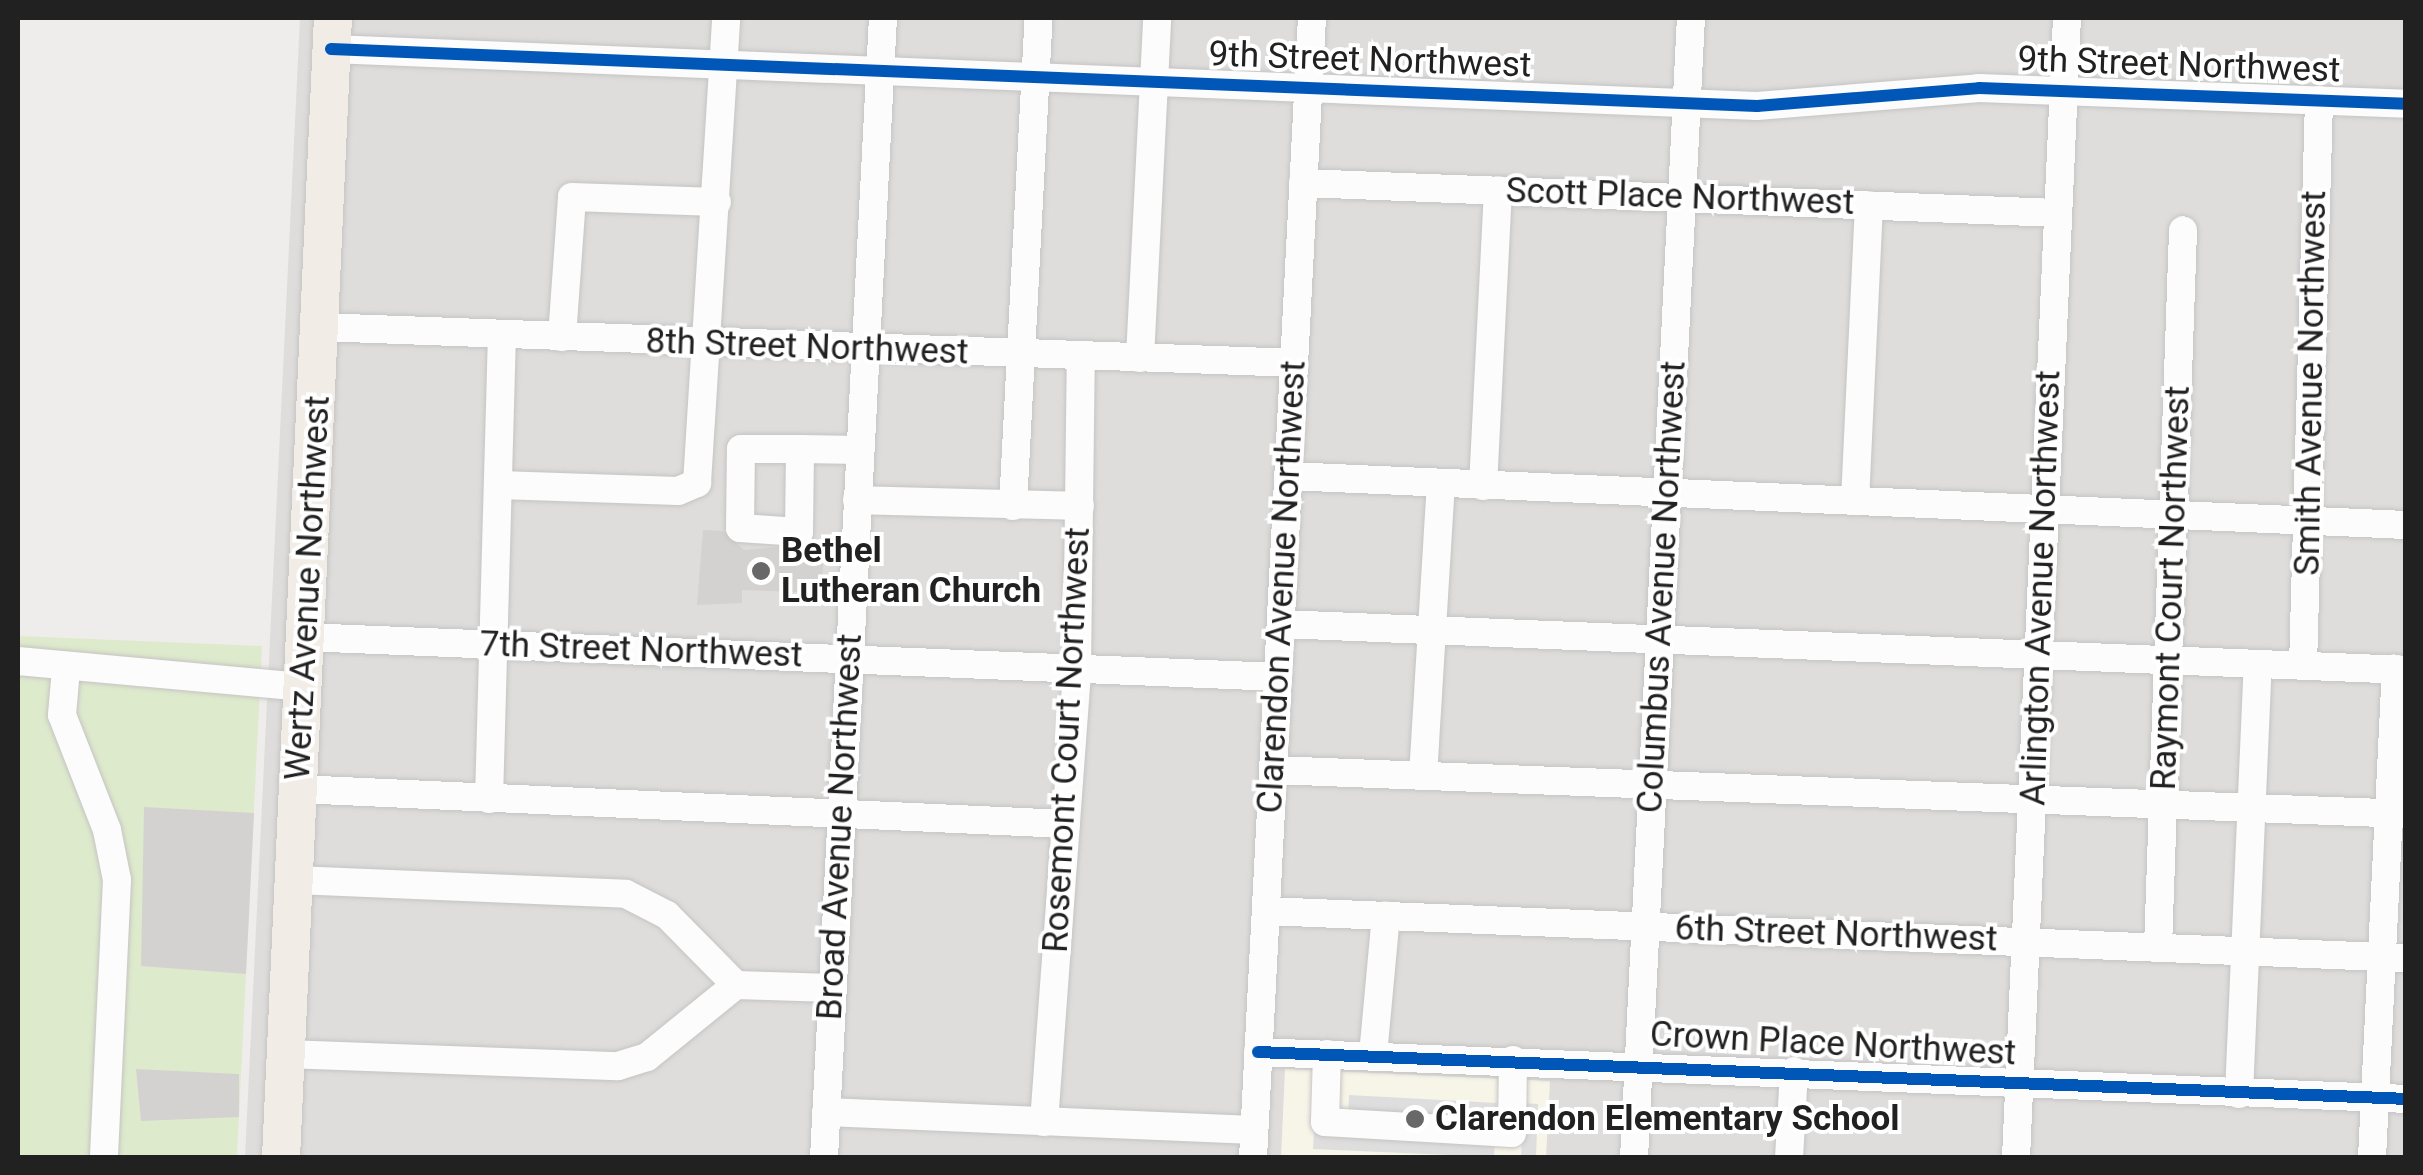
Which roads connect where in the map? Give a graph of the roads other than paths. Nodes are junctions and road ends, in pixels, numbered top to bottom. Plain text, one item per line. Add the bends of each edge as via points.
1 (726, 18) edge
2 (882, 18) edge
3 (1039, 18) edge
4 (1157, 18) edge
5 (1312, 18) edge
6 (1691, 18) edge
7 (2067, 18) edge
8 (332, 33) edge
9 (724, 62) junction
10 (880, 71) junction
11 (1036, 77) junction
12 (1154, 82) junction
13 (1309, 86) junction
14 (2063, 89) junction
15 (2319, 100) junction
16 (1687, 103) junction
17 (2406, 104) edge
18 (1303, 182) junction
19 (1498, 190) junction
20 (1681, 197) junction
21 (716, 202) junction
22 (1869, 205) junction
23 (2057, 212) junction
24 (2184, 230) dead end
25 (320, 327) junction
26 (502, 334) junction
27 (562, 337) junction
28 (708, 343) junction
29 (866, 350) junction
30 (1018, 355) junction
31 (1081, 357) junction
32 (1140, 358) junction
33 (1294, 363) junction
34 (800, 449) dead end
35 (860, 450) junction
36 (1288, 476) junction
37 (1441, 484) junction
38 (499, 485) junction
39 (1483, 486) junction
40 (1667, 494) junction
41 (858, 500) junction
42 (1855, 501) junction
43 (1013, 506) junction
44 (1080, 506) junction
45 (2045, 509) junction
46 (2173, 515) junction
47 (2306, 520) junction
48 (2406, 525) edge
49 (1281, 624) junction
50 (1434, 630) junction
51 (304, 637) junction
52 (1658, 639) junction
53 (492, 645) junction
54 (2040, 655) junction
55 (849, 658) junction
56 (2168, 661) junction
57 (18, 662) edge
58 (2258, 664) junction
59 (2303, 666) junction
60 (66, 668) junction
61 (1077, 669) junction
62 (2401, 669) edge
63 (1278, 677) junction
64 (302, 687) junction
65 (1273, 770) junction
66 (1423, 776) junction
67 (1652, 785) junction
68 (298, 789) junction
69 (489, 799) junction
70 (2033, 800) junction
71 (2163, 805) junction
72 (2252, 808) junction
73 (842, 814) junction
74 (2396, 814) edge
75 (1066, 824) junction
76 (295, 880) junction
77 (1266, 911) junction
78 (1386, 916) junction
79 (1646, 926) junction
80 (2026, 942) junction
81 (2158, 947) junction
82 (2245, 952) junction
83 (2393, 957) edge
84 (736, 984) junction
85 (832, 988) junction
86 (1258, 1052) junction
87 (286, 1054) junction
88 (1327, 1054) junction
89 (1374, 1056) junction
90 (1513, 1060) junction
91 (1638, 1064) junction
92 (1794, 1071) junction
93 (2019, 1083) junction
94 (2239, 1094) junction
95 (2374, 1098) junction
96 (2406, 1099) edge
97 (826, 1112) junction
98 (1044, 1122) junction
99 (1254, 1144) edge
100 (1512, 1145) edge
101 (104, 1158) edge
102 (280, 1158) edge
103 (824, 1158) edge
104 (1634, 1158) edge
105 (1789, 1158) edge
106 (2016, 1158) edge
107 (2372, 1158) edge

1 - 9 street
2 - 10 street, Broad Avenue Northwest
3 - 11 street
4 - 12 street
5 - 13 street, Clarendon Avenue Northwest
6 - 16 street, Columbus Avenue Northwest
7 - 14 street, Arlington Avenue Northwest
8 - 9 street, 9th Street Northwest
8 - 25 main road, Wertz Avenue Northwest
9 - 10 street, 9th Street Northwest
9 - 21 street
10 - 11 street, 9th Street Northwest
10 - 29 street, Broad Avenue Northwest
11 - 12 street, 9th Street Northwest
11 - 30 street
12 - 13 street, 9th Street Northwest
12 - 32 street
13 - 16 street, 9th Street Northwest
13 - 18 street, Clarendon Avenue Northwest
14 - 15 street, 9th Street Northwest
14 - 16 street, 9th Street Northwest
14 - 23 street, Arlington Avenue Northwest
15 - 17 street, 9th Street Northwest
15 - 47 street, Smith Avenue Northwest
16 - 20 street, Columbus Avenue Northwest
18 - 19 street, Scott Place Northwest
18 - 33 street, Clarendon Avenue Northwest
19 - 20 street, Scott Place Northwest
19 - 39 street
20 - 22 street, Scott Place Northwest
20 - 40 street, Columbus Avenue Northwest
21 - 27 street via 572,196
21 - 28 street
22 - 23 street, Scott Place Northwest
22 - 42 street
23 - 45 street, Arlington Avenue Northwest
24 - 46 street, Raymont Court Northwest
25 - 26 street, 8th Street Northwest
25 - 51 main road, Wertz Avenue Northwest
26 - 27 street, 8th Street Northwest
26 - 38 street
27 - 28 street, 8th Street Northwest
28 - 29 street, 8th Street Northwest
28 - 38 street via 694,487
29 - 30 street, 8th Street Northwest
29 - 35 street, Broad Avenue Northwest
30 - 31 street, 8th Street Northwest
30 - 43 street
31 - 32 street, 8th Street Northwest
31 - 44 street, Rosemont Court Northwest
32 - 33 street, 8th Street Northwest
33 - 36 street, Clarendon Avenue Northwest
34 - 35 street
35 - 41 street, Broad Avenue Northwest
36 - 37 street
36 - 49 street, Clarendon Avenue Northwest
37 - 39 street
37 - 50 street
38 - 53 street
39 - 40 street
40 - 42 street
40 - 52 street, Columbus Avenue Northwest
41 - 43 street
41 - 55 street, Broad Avenue Northwest
42 - 45 street
43 - 44 street
44 - 61 street, Rosemont Court Northwest
45 - 46 street
45 - 54 street, Arlington Avenue Northwest
46 - 47 street
46 - 56 street, Raymont Court Northwest
47 - 48 street
47 - 59 street, Smith Avenue Northwest
49 - 50 street
49 - 63 street, Clarendon Avenue Northwest
50 - 52 street
50 - 66 street
51 - 53 street, 7th Street Northwest
51 - 64 main road, Wertz Avenue Northwest
52 - 54 street
52 - 67 street, Columbus Avenue Northwest
53 - 55 street, 7th Street Northwest
53 - 69 street
54 - 56 street
54 - 70 street, Arlington Avenue Northwest
55 - 61 street, 7th Street Northwest
55 - 73 street, Broad Avenue Northwest
56 - 58 street
56 - 71 street, Raymont Court Northwest
57 - 60 street
58 - 59 street
58 - 72 street
59 - 62 street
60 - 64 street
60 - 101 street via 62,714 108,830 116,880
61 - 63 street, 7th Street Northwest
61 - 75 street, Rosemont Court Northwest
62 - 74 street
63 - 65 street, Clarendon Avenue Northwest
64 - 68 main road, Wertz Avenue Northwest
65 - 66 street
65 - 77 street, Clarendon Avenue Northwest
66 - 67 street
67 - 70 street
67 - 79 street, Columbus Avenue Northwest
68 - 69 street
68 - 76 main road, Wertz Avenue Northwest
69 - 73 street
70 - 71 street
70 - 80 street, Arlington Avenue Northwest
71 - 72 street
71 - 81 street, Raymont Court Northwest
72 - 74 street
72 - 82 street
73 - 75 street
73 - 85 street, Broad Avenue Northwest
74 - 83 street
75 - 98 street, Rosemont Court Northwest
76 - 84 street via 626,894 667,915
76 - 87 main road, Wertz Avenue Northwest
77 - 78 street, 6th Street Northwest
77 - 86 street, Clarendon Avenue Northwest
78 - 79 street, 6th Street Northwest
78 - 89 street
79 - 80 street, 6th Street Northwest
79 - 91 street, Columbus Avenue Northwest
80 - 81 street, 6th Street Northwest
80 - 93 street, Arlington Avenue Northwest
81 - 82 street, 6th Street Northwest
82 - 83 street, 6th Street Northwest
82 - 94 street
83 - 95 street
84 - 85 street
84 - 87 street via 647,1057 618,1066
85 - 97 street, Broad Avenue Northwest
86 - 88 street, Crown Place Northwest
86 - 99 street, Clarendon Avenue Northwest
87 - 102 main road, Wertz Avenue Northwest
88 - 89 street, Crown Place Northwest
88 - 100 street via 1326,1122
89 - 90 street, Crown Place Northwest
90 - 91 street, Crown Place Northwest
90 - 100 street
91 - 92 street, Crown Place Northwest
91 - 104 street, Columbus Avenue Northwest
92 - 93 street, Crown Place Northwest
92 - 105 street
93 - 94 street, Crown Place Northwest
93 - 106 street, Arlington Avenue Northwest
94 - 95 street, Crown Place Northwest
95 - 96 street, Crown Place Northwest
95 - 107 street
97 - 98 street
97 - 103 street, Broad Avenue Northwest
98 - 99 street

